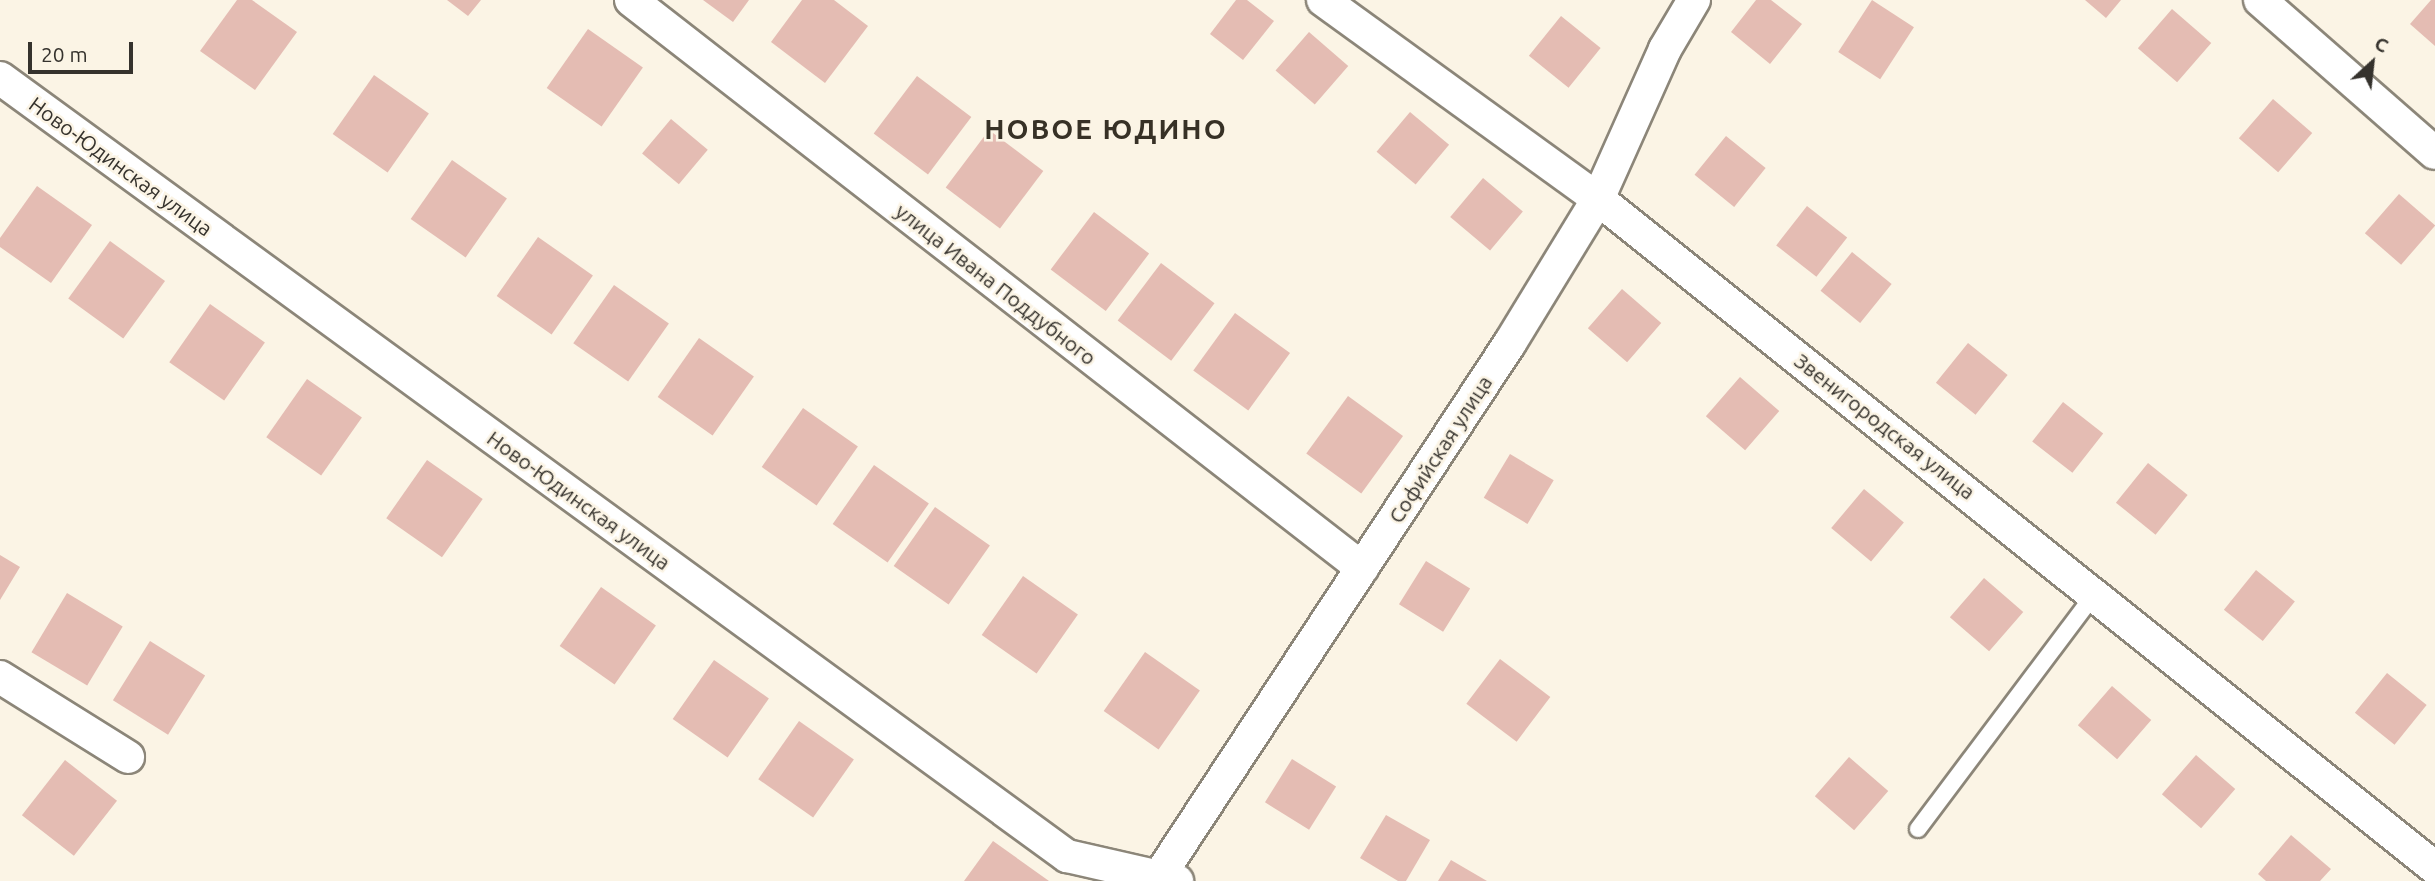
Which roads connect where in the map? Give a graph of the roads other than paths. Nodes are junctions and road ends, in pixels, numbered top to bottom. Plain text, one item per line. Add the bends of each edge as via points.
1 (631, 0) edge
2 (1323, 0) edge
3 (1694, 0) edge
4 (2260, 0) edge
5 (0, 78) edge
6 (2435, 153) edge
7 (1598, 199) junction
8 (1362, 568) junction
9 (2095, 593) junction
10 (0, 677) edge
11 (128, 757) dead end
12 (1918, 829) dead end
13 (2435, 869) edge
14 (1164, 879) edge

1 - 8 street, улица Ивана Поддубного
2 - 7 street, Звенигородская улица
3 - 7 street, Софийская улица via 1665,49
4 - 6 street
5 - 14 street, Ново-Юдинская улица via 1067,856
7 - 8 street, Софийская улица
7 - 9 street, Звенигородская улица
8 - 14 street, Софийская улица
9 - 12 lane
9 - 13 street, Звенигородская улица
10 - 11 street

